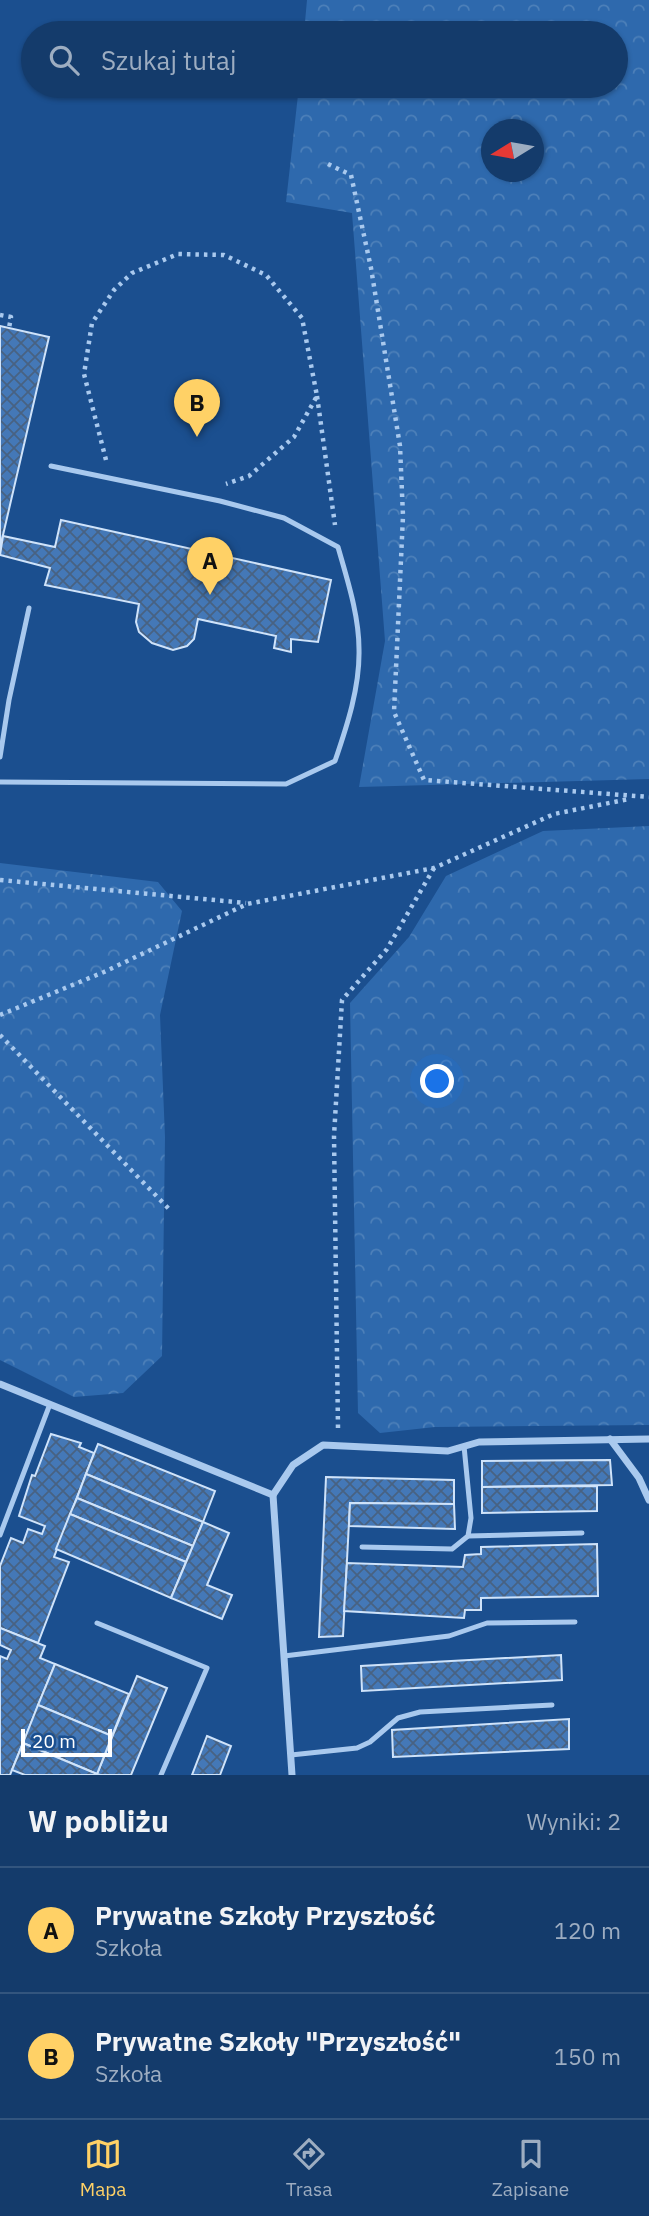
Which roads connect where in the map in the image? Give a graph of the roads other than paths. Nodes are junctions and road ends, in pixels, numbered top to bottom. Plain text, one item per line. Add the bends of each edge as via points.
1 (51, 466) dead end
2 (29, 608) dead end
3 (0, 757) edge
4 (0, 782) edge
5 (1, 1387) edge
6 (50, 1404) junction
7 (610, 1439) junction
8 (649, 1439) edge
9 (464, 1446) junction
10 (273, 1495) junction
11 (649, 1500) edge
12 (582, 1533) dead end
13 (0, 1535) edge
14 (468, 1536) junction
15 (362, 1547) dead end
16 (575, 1622) dead end
17 (97, 1623) dead end
18 (284, 1656) junction
19 (552, 1705) dead end
20 (291, 1755) junction
21 (161, 1775) edge
22 (292, 1775) edge

1 - 4 lane via 284,518 338,547 359,649 350,716 335,761 286,784
2 - 3 lane
5 - 6 street
6 - 10 street
6 - 13 lane
7 - 8 street
7 - 9 street
7 - 11 street
9 - 10 street via 448,1451 323,1445 306,1453
9 - 14 lane via 471,1518
10 - 18 street
12 - 14 lane
14 - 15 lane via 452,1549
16 - 18 lane via 487,1623 449,1636
17 - 21 lane via 207,1668
18 - 20 street
19 - 20 lane via 420,1712 398,1718 356,1748
20 - 22 street

